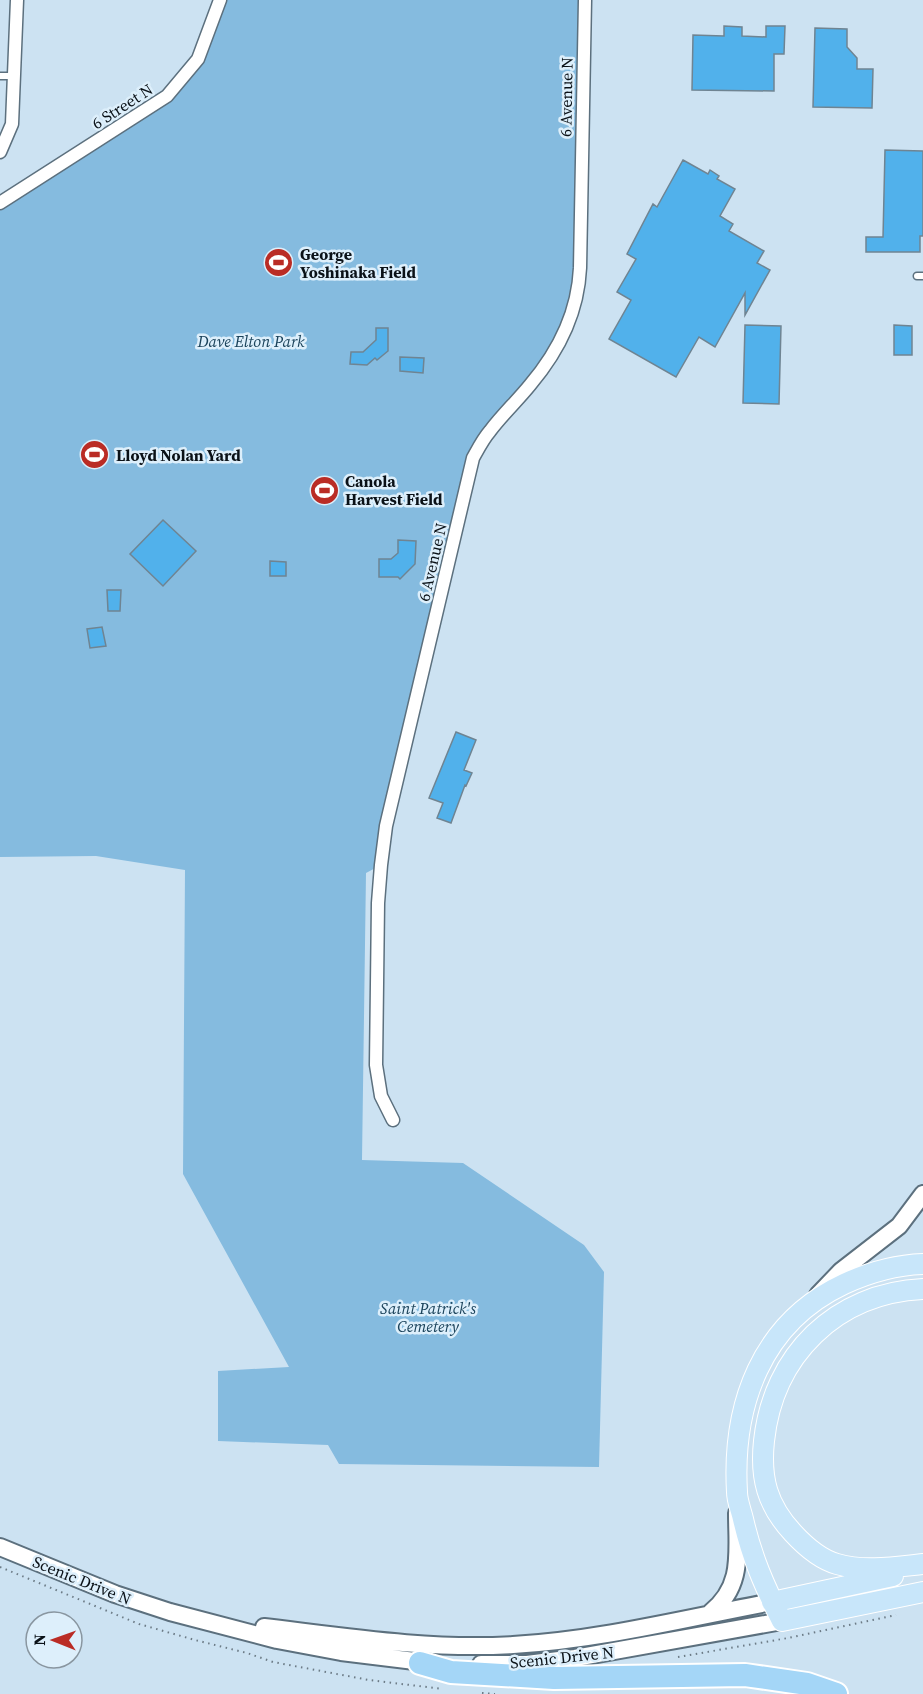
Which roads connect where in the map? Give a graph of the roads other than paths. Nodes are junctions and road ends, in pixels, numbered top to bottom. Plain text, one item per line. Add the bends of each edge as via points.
1 (17, 0) edge
2 (220, 0) edge
3 (585, 0) edge
4 (0, 76) edge
5 (13, 76) junction
6 (0, 152) edge
7 (0, 203) edge
8 (393, 1120) dead end
9 (923, 1194) edge
10 (923, 1264) edge
11 (923, 1289) edge
12 (814, 1299) junction
13 (737, 1494) junction
14 (0, 1546) edge
15 (923, 1564) edge
16 (923, 1569) edge
17 (923, 1592) edge
18 (772, 1602) junction
19 (709, 1614) junction
20 (201, 1620) junction
21 (782, 1621) junction
22 (420, 1663) junction
23 (836, 1694) edge

1 - 5 street
2 - 7 street, 6 Street N via 198,59 167,96
3 - 8 street, 6 Avenue N via 580,268 576,300 552,355 489,432 473,458 386,826 378,903 375,1046 381,1096
4 - 5 lane
5 - 6 street via 12,123
9 - 12 main road via 898,1226 841,1271
10 - 12 main road via 866,1274
11 - 15 main road via 878,1296 853,1306 811,1336 789,1363 766,1418 764,1474 779,1519 819,1557 861,1567
12 - 13 main road via 773,1340 747,1393 741,1422
13 - 18 main road via 750,1550
13 - 19 main road via 735,1577 724,1603
14 - 20 main road, Scenic Drive N via 115,1594
16 - 18 main road, Scenic Drive N
17 - 21 main road, Scenic Drive N
18 - 19 main road, Scenic Drive N
18 - 21 main road
19 - 20 main road, Scenic Drive N via 561,1641 511,1645 398,1644
20 - 22 main road, Scenic Drive N via 277,1640
21 - 22 main road, Scenic Drive N via 527,1664
22 - 23 highway via 451,1672 554,1678 745,1675 807,1684

